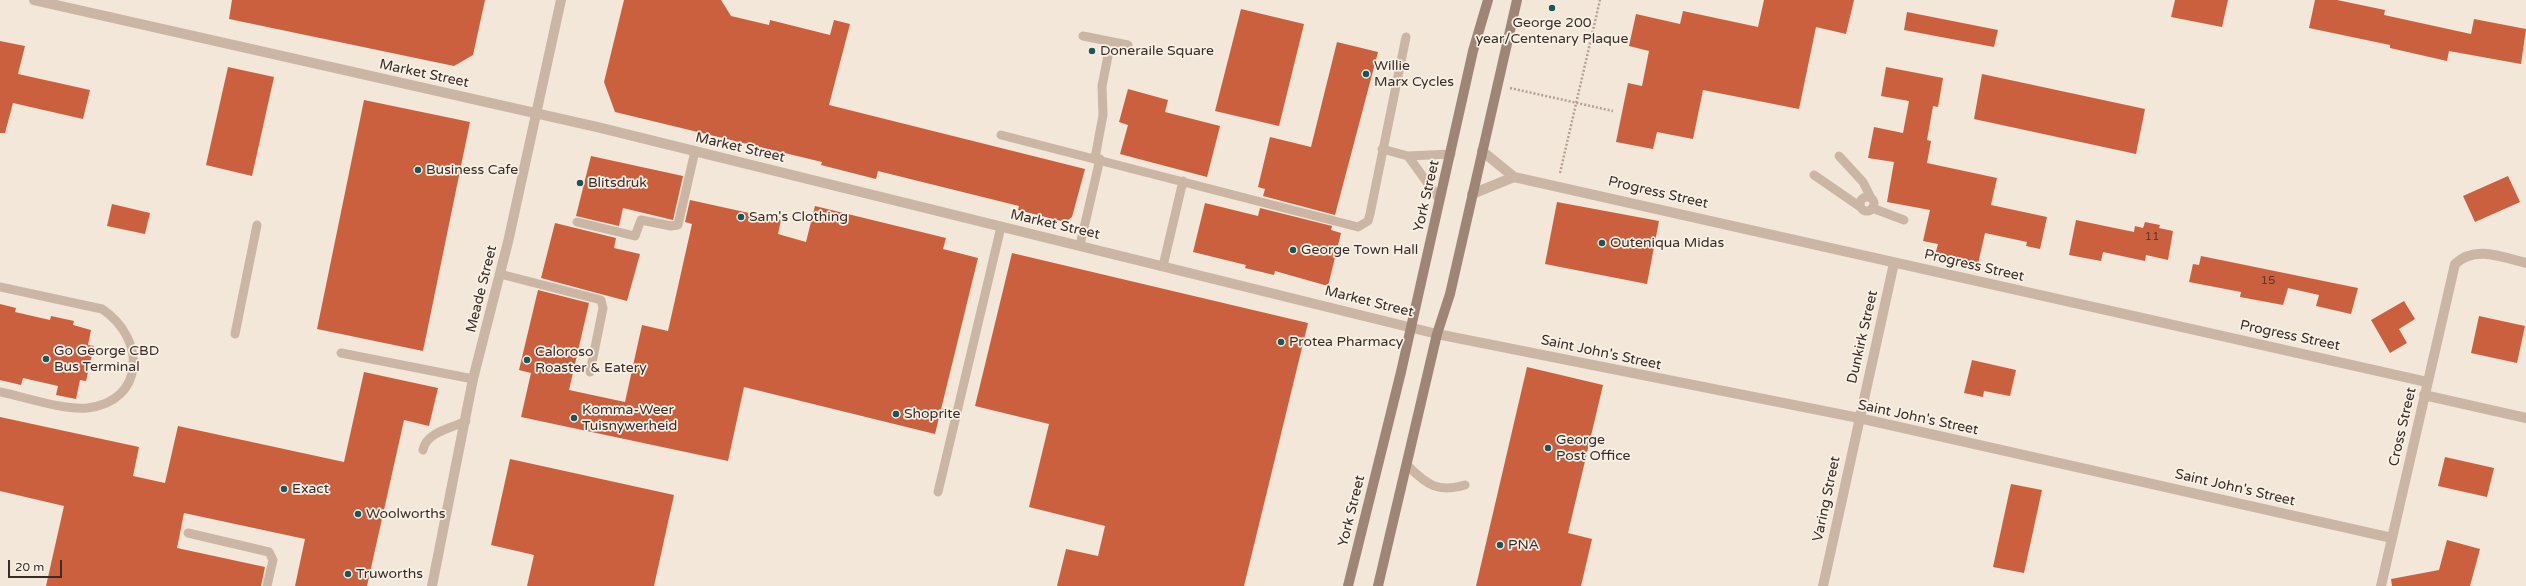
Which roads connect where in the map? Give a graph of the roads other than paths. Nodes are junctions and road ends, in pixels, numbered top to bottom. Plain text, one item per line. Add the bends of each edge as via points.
1 (34, 0) edge
2 (561, 0) edge
3 (1488, 0) edge
4 (1517, 0) edge
5 (1083, 36) dead end
6 (1406, 37) dead end
7 (1128, 46) dead end
8 (1108, 56) dead end
9 (536, 114) junction
10 (1001, 135) dead end
11 (1382, 149) junction
12 (695, 151) junction
13 (1482, 151) junction
14 (1451, 154) junction
15 (1408, 156) junction
16 (1839, 156) dead end
17 (1097, 159) junction
18 (1814, 175) dead end
19 (1514, 177) junction
20 (1183, 181) junction
21 (1472, 194) junction
22 (1871, 198) junction
23 (1440, 200) junction
24 (1859, 206) junction
25 (1872, 208) junction
26 (1904, 220) dead end
27 (577, 222) dead end
28 (257, 225) dead end
29 (1001, 226) junction
30 (1080, 245) junction
31 (1894, 263) junction
32 (2526, 263) edge
33 (1163, 266) junction
34 (500, 274) junction
35 (0, 287) edge
36 (1411, 327) junction
37 (234, 334) dead end
38 (1437, 334) junction
39 (340, 352) dead end
40 (590, 372) dead end
41 (473, 379) junction
42 (2427, 382) junction
43 (0, 392) edge
44 (2424, 395) junction
45 (1859, 418) junction
46 (2526, 418) edge
47 (466, 421) junction
48 (423, 450) dead end
49 (1408, 466) junction
50 (1465, 485) dead end
51 (938, 492) dead end
52 (188, 533) dead end
53 (2392, 538) junction
54 (268, 586) edge
55 (432, 586) edge
56 (1348, 586) edge
57 (1378, 586) edge
58 (1823, 586) edge
59 (2381, 586) edge

1 - 9 street, Market Street
2 - 9 street, Meade Street
3 - 14 main road, York Street via 1473,51
4 - 13 main road
5 - 7 lane
6 - 11 lane
8 - 17 lane via 1102,86 1103,115
9 - 12 street, Market Street
9 - 34 street, Meade Street
10 - 17 lane
11 - 15 lane
11 - 20 lane via 1368,221 1358,227
12 - 27 lane via 678,225 641,220 635,236
12 - 29 street, Market Street
13 - 19 street, Progress Street
13 - 21 main road
14 - 15 lane
14 - 23 main road, York Street
15 - 23 lane
16 - 22 lane via 1863,182
17 - 20 lane
17 - 30 lane
18 - 24 lane
19 - 21 street
19 - 31 street, Progress Street
20 - 33 lane
21 - 38 main road via 1450,294
22 - 24 lane via 1862,197
22 - 25 lane via 1874,204
23 - 36 main road, York Street
24 - 25 lane via 1864,211
25 - 26 lane
28 - 37 lane
29 - 30 street, Market Street
29 - 51 lane
30 - 33 street, Market Street
31 - 42 street, Progress Street
31 - 45 street, Dunkirk Street
32 - 42 street, Cross Street via 2476,253 2461,258 2455,264
33 - 36 street, Market Street
34 - 40 lane via 601,300 604,308
34 - 41 street, Meade Street
35 - 43 lane via 102,309 116,318 134,352 134,370 125,389 108,402 75,408
36 - 38 street, Market Street
36 - 56 main road, York Street
38 - 45 street, Saint John's Street
38 - 49 main road
39 - 41 lane
41 - 47 street, Meade Street
42 - 44 street, Cross Street
44 - 46 street
44 - 53 street, Cross Street
45 - 53 street, Saint John's Street
45 - 58 street, Varing Street
47 - 48 lane via 431,436
47 - 55 street, Meade Street
49 - 50 lane via 1434,487 1450,490
49 - 57 main road
52 - 54 lane via 269,552 273,560
53 - 59 street, Cross Street

